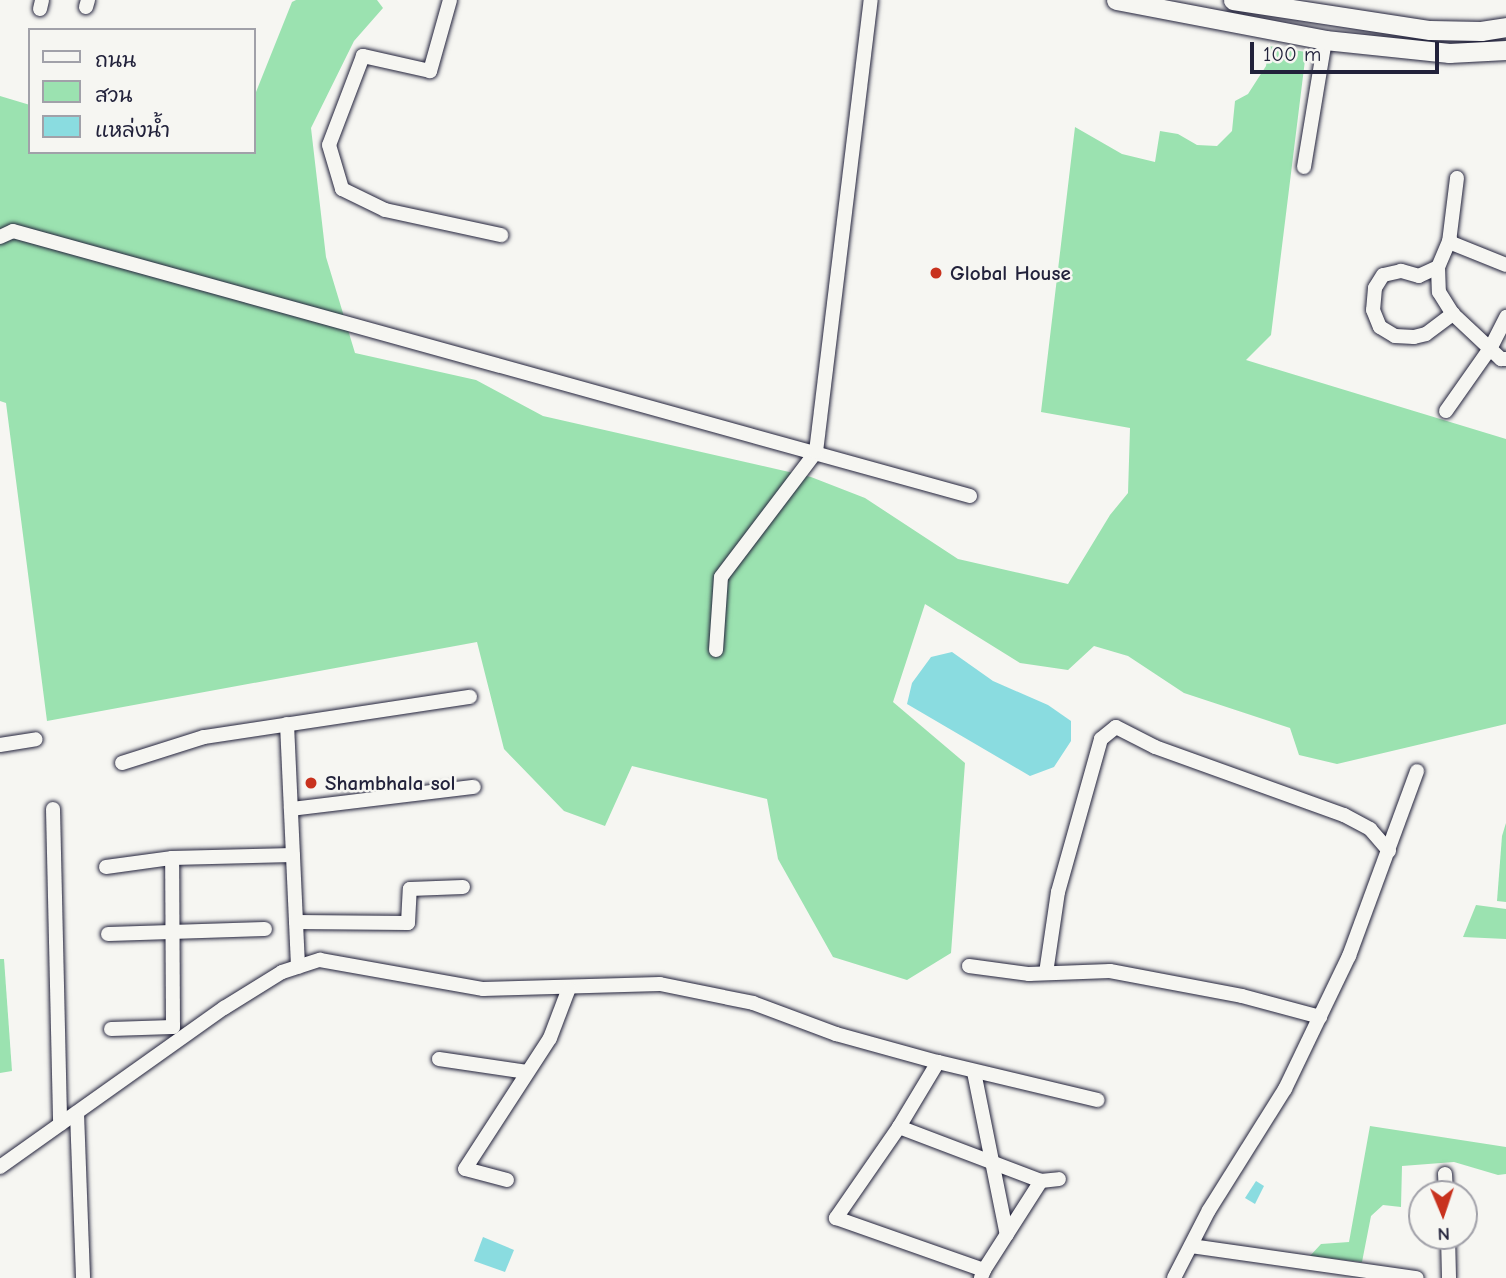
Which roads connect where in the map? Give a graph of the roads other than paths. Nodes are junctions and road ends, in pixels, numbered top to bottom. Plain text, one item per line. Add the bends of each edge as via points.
1 (450, 0) edge
2 (872, 0) edge
3 (1116, 0) edge
4 (1233, 0) edge
5 (1506, 27) edge
6 (1325, 40) junction
7 (1506, 50) edge
8 (1304, 167) dead end
9 (1457, 177) dead end
10 (501, 234) dead end
11 (0, 237) edge
12 (1450, 239) junction
13 (1506, 265) edge
14 (1438, 267) junction
15 (1453, 314) junction
16 (1506, 317) edge
17 (1491, 347) junction
18 (1506, 359) edge
19 (1446, 411) dead end
20 (816, 453) junction
21 (970, 496) dead end
22 (716, 650) dead end
23 (470, 697) dead end
24 (287, 724) junction
25 (36, 739) dead end
26 (0, 745) edge
27 (122, 763) dead end
28 (1417, 771) dead end
29 (474, 787) dead end
30 (53, 809) dead end
31 (291, 809) junction
32 (1389, 851) junction
33 (293, 855) junction
34 (172, 858) junction
35 (106, 867) dead end
36 (463, 887) dead end
37 (296, 922) junction
38 (265, 929) dead end
39 (173, 932) junction
40 (108, 934) dead end
41 (969, 966) dead end
42 (298, 967) junction
43 (1046, 972) junction
44 (569, 988) junction
45 (1320, 1017) junction
46 (111, 1030) dead end
47 (439, 1059) dead end
48 (938, 1062) junction
49 (527, 1072) junction
50 (974, 1072) junction
51 (1098, 1100) dead end
52 (77, 1113) junction
53 (60, 1124) junction
54 (899, 1127) junction
55 (995, 1163) junction
56 (0, 1167) edge
57 (1445, 1174) dead end
58 (507, 1180) dead end
59 (1059, 1180) dead end
60 (1445, 1180) edge
61 (1041, 1181) junction
62 (1007, 1236) junction
63 (1191, 1246) junction
64 (1448, 1250) edge
65 (983, 1274) edge
66 (83, 1278) edge
67 (1174, 1278) edge
68 (1417, 1278) edge
69 (1449, 1278) edge

1 - 10 street via 430,71 363,56 329,145 342,189 385,210
2 - 20 street
3 - 6 main road
4 - 5 main road via 1430,30
6 - 7 main road via 1449,53
6 - 8 street
9 - 12 street
11 - 20 street via 13,232
12 - 13 street via 1461,248
12 - 14 street
14 - 15 street via 1439,292
14 - 15 street via 1419,276 1401,271 1383,275 1375,288 1373,310 1380,327 1404,337 1426,334
15 - 17 street
16 - 17 street
17 - 18 street
17 - 19 street
20 - 21 street
20 - 22 street via 721,577
23 - 24 street
24 - 27 street via 204,737
24 - 31 street
25 - 26 street
28 - 32 street
29 - 31 street
30 - 53 street
31 - 33 street
32 - 43 street via 1370,829 1344,815 1155,747 1116,727 1101,739 1058,892
32 - 45 street via 1363,923
33 - 34 street
33 - 37 street
34 - 35 street
34 - 39 street
36 - 37 street via 410,889 408,923
37 - 42 street
38 - 39 street
39 - 40 street
39 - 46 street via 173,1027
41 - 43 street via 1000,972
42 - 44 street via 320,960 483,989
42 - 52 street via 224,1008
43 - 45 street via 1139,975
44 - 48 street via 660,984 753,1003 836,1034
44 - 49 street via 550,1038
45 - 63 street via 1285,1088
47 - 49 street
48 - 50 street
48 - 54 street
49 - 58 street via 465,1170
50 - 51 street
50 - 55 street
52 - 53 street
52 - 66 street
53 - 56 street
54 - 55 street
54 - 65 street via 836,1218
55 - 61 street
55 - 62 street
57 - 60 street
59 - 61 street
61 - 62 street
62 - 65 street
63 - 67 street
63 - 68 street
64 - 69 street

